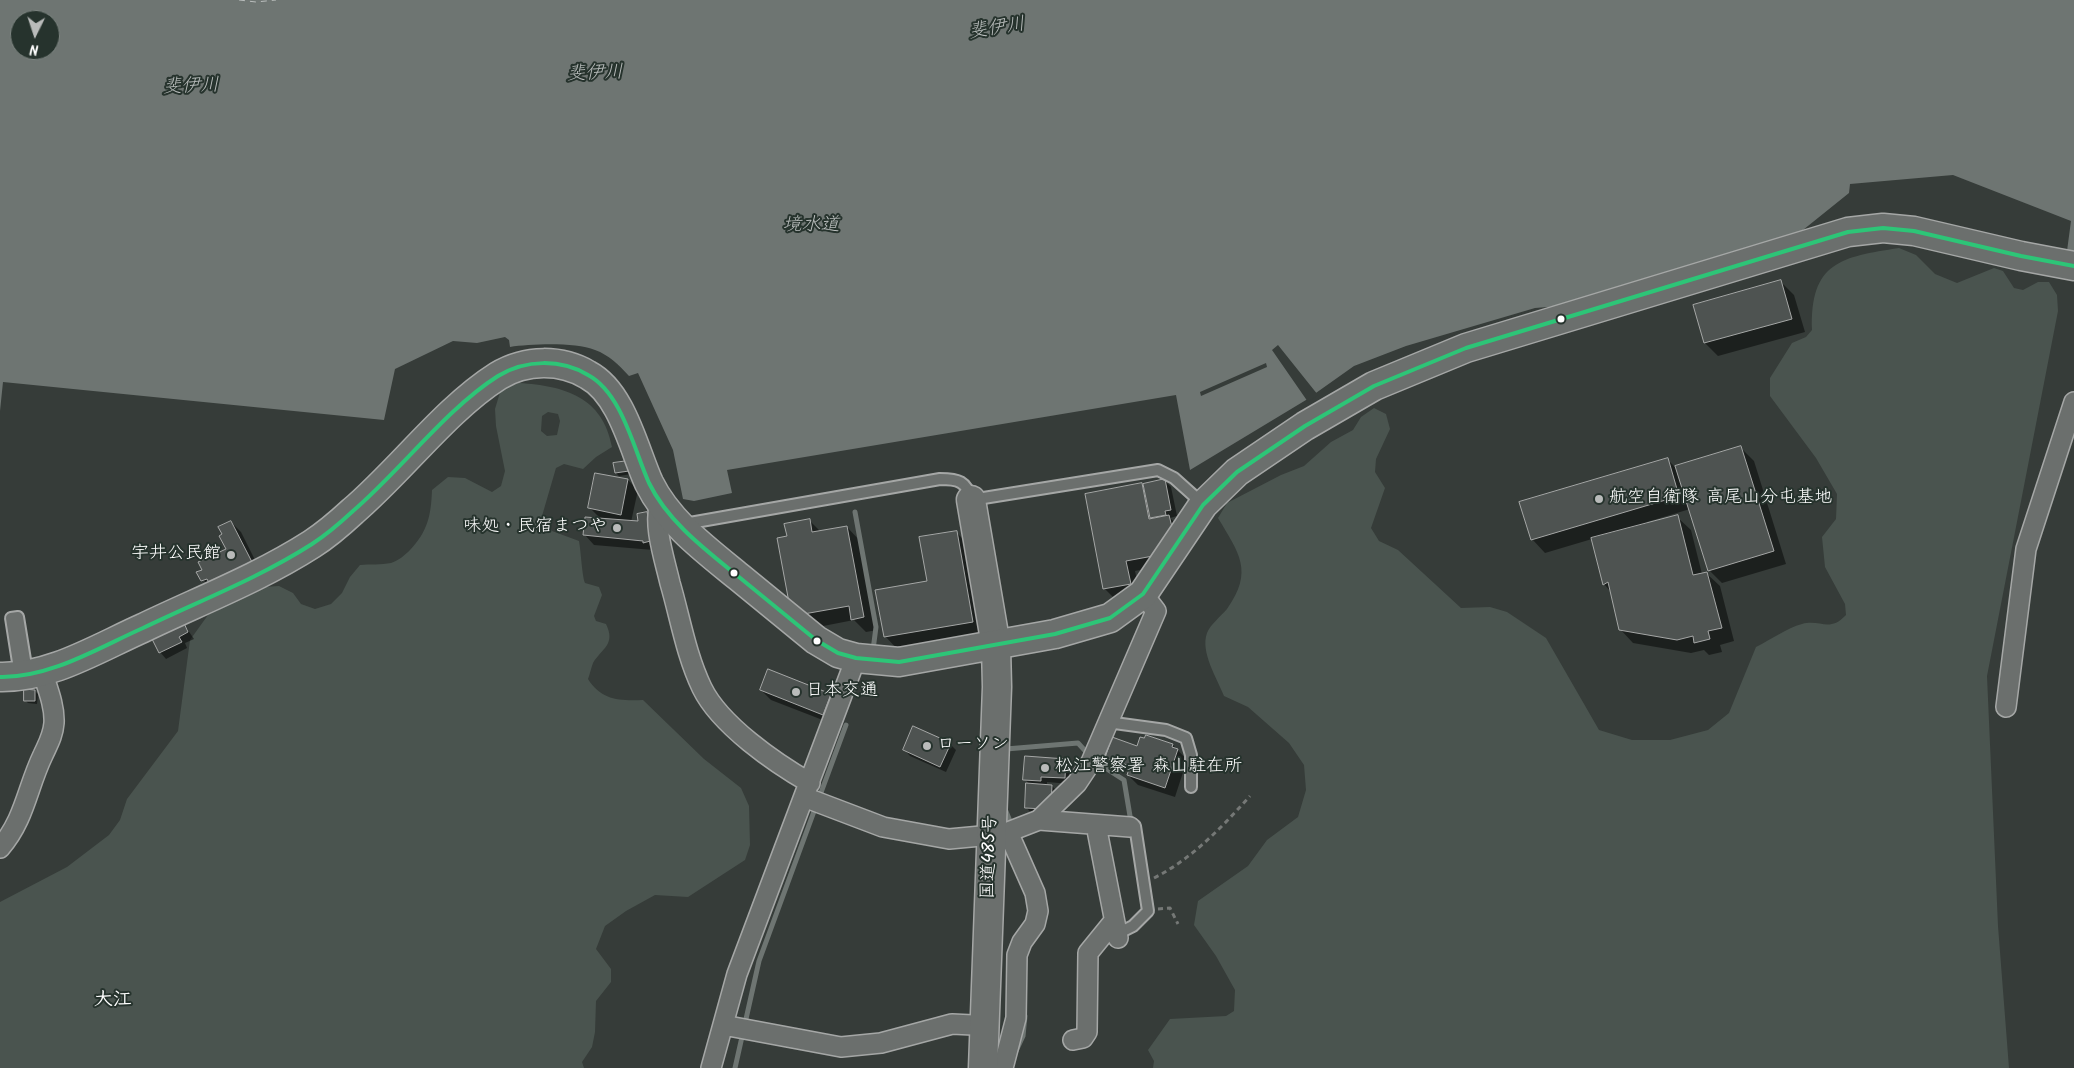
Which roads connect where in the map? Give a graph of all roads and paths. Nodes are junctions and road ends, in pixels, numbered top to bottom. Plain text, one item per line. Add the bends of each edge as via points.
1 (2074, 266) edge
2 (2074, 402) edge
3 (971, 500) junction
4 (660, 501) junction
5 (1203, 505) junction
6 (679, 525) junction
7 (1143, 594) junction
8 (996, 646) junction
9 (856, 658) junction
10 (22, 675) edge
11 (2006, 708) dead end
12 (1107, 722) junction
13 (1191, 787) dead end
14 (812, 796) junction
15 (1250, 796) dead end
16 (1039, 820) junction
17 (1096, 825) junction
18 (1132, 826) joint
19 (1006, 833) junction
20 (0, 848) edge
21 (1143, 879) junction
22 (1148, 912) junction
23 (1178, 924) dead end
24 (1116, 931) junction
25 (1016, 1018) junction
26 (973, 1025) dead end
27 (994, 1026) dead end
28 (736, 1027) junction
29 (1073, 1040) dead end
30 (711, 1068) edge
31 (982, 1068) edge
32 (1003, 1068) edge

1 - 5 main road via 1914,231 1883,228 1848,232 1466,348 1374,386 1305,426 1236,472
2 - 11 street via 2026,549
3 - 5 lane via 1158,470 1174,478
3 - 6 lane via 964,482 940,478
3 - 8 main road, 国道485号
4 - 6 main road
4 - 10 main road via 632,438 605,389 591,376 572,367 549,362 521,366 499,375 467,400 355,510 314,543 273,567 76,658
4 - 14 street via 656,514 665,561 689,653 703,689 748,741 785,769
5 - 7 main road
6 - 9 main road via 816,640 838,653
7 - 8 main road via 1110,618 1086,627
7 - 12 street via 1156,611
8 - 9 main road via 899,662
8 - 19 main road, 国道485号
9 - 14 street
10 - 20 street via 54,716 52,738 42,755 23,813 11,836
12 - 13 lane via 1166,730 1186,738 1191,755
12 - 16 street via 1077,783
14 - 19 street via 883,827 948,839
14 - 28 street via 738,974
15 - 21 path via 1200,848 1173,868 1151,879
16 - 17 street
16 - 19 street
17 - 18 street
17 - 24 street
18 - 21 lane
19 - 25 street via 1035,893 1038,911 1035,924 1017,955
19 - 31 main road, 国道485号
21 - 22 lane
22 - 23 path via 1168,907
22 - 24 lane via 1133,926
24 - 29 street via 1088,952 1087,1032 1083,1038
25 - 27 street
25 - 32 street
26 - 28 street via 952,1024 888,1042 856,1047 832,1047
28 - 30 street

